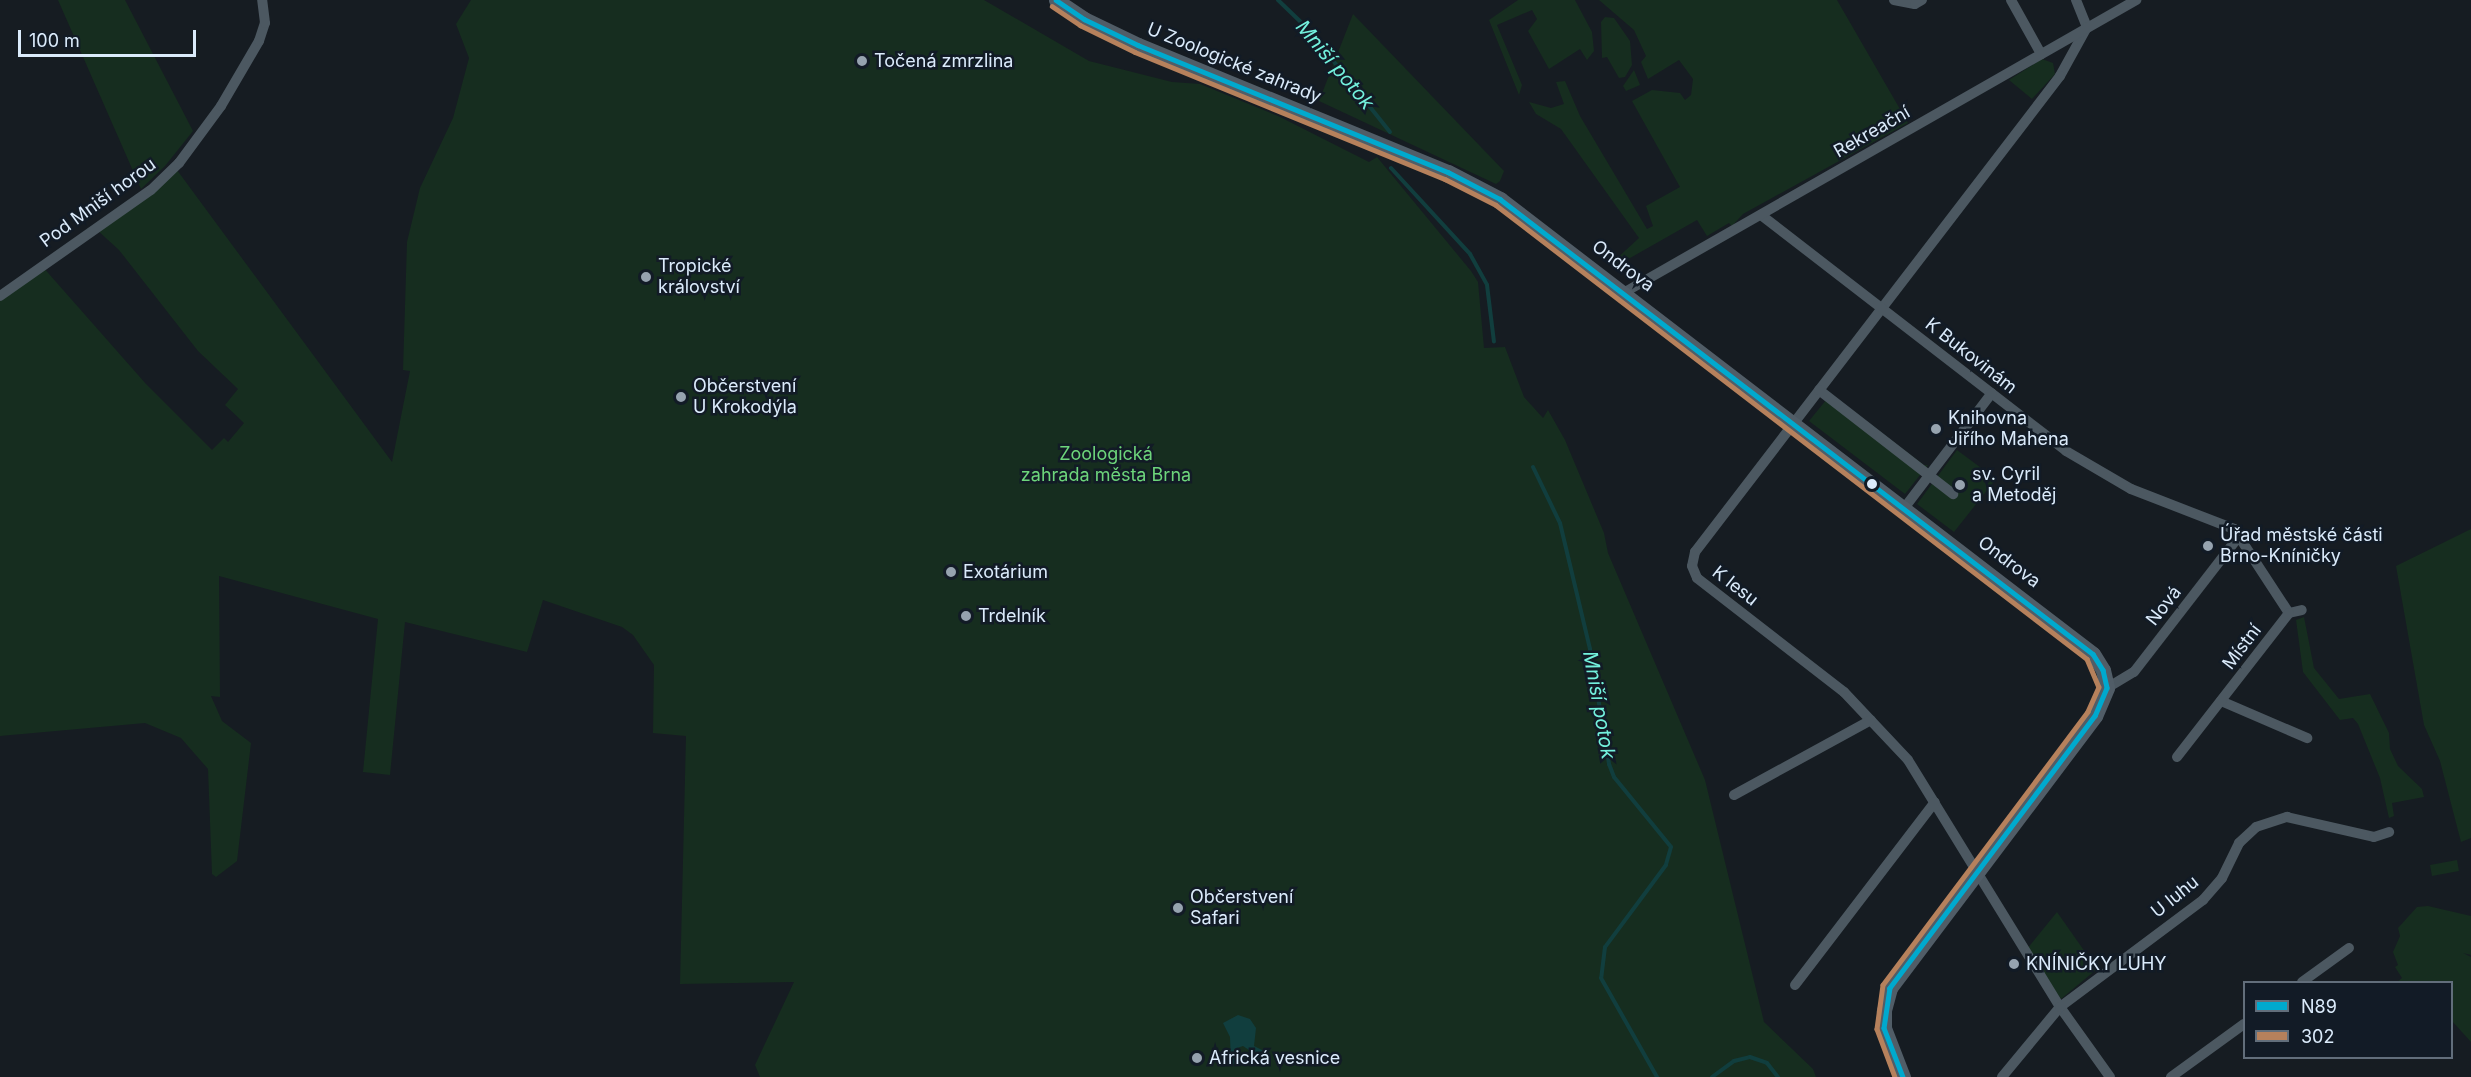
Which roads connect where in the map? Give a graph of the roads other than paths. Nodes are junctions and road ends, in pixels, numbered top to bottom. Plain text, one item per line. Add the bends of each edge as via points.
1 (262, 0) edge
2 (1056, 0) edge
3 (1894, 0) edge
4 (1922, 0) edge
5 (2011, 0) edge
6 (2076, 0) edge
7 (2136, 0) edge
8 (2087, 27) junction
9 (2041, 54) junction
10 (1500, 199) joint
11 (1761, 215) junction
12 (1625, 292) junction
13 (0, 296) edge
14 (1883, 309) junction
15 (1819, 390) junction
16 (1992, 393) junction
17 (1794, 422) junction
18 (1929, 476) junction
19 (1953, 494) dead end
20 (1905, 507) junction
21 (2240, 535) junction
22 (2302, 610) dead end
23 (2289, 613) junction
24 (2107, 688) junction
25 (2221, 701) junction
26 (1871, 720) junction
27 (2307, 738) dead end
28 (2177, 757) dead end
29 (1734, 795) dead end
30 (1935, 802) junction
31 (2389, 832) dead end
32 (1978, 870) junction
33 (2349, 948) dead end
34 (2303, 981) edge
35 (1795, 985) dead end
36 (2060, 1007) junction
37 (2243, 1025) edge
38 (1903, 1077) edge
39 (2002, 1077) edge
40 (2110, 1077) edge
41 (2171, 1077) edge

1 - 13 street, Pod Mniší horou via 265,23 259,41 220,106 179,163 151,190
2 - 10 street, U Zoologické zahrady via 1084,19 1138,45 1448,172
3 - 4 street via 1915,4
5 - 9 street
6 - 8 street
7 - 8 street, Rekreační
8 - 9 street, Rekreační
8 - 14 street, K lesu via 2060,76
9 - 11 street, Rekreační
10 - 12 street, Ondrova
11 - 12 street, Rekreační
11 - 14 street, K Bukovinám
12 - 17 street, Ondrova
14 - 15 street, K lesu
14 - 16 street, K Bukovinám
15 - 17 street, K lesu
15 - 18 street
16 - 18 street
16 - 21 street, K Bukovinám via 2066,451 2131,489 2234,529
17 - 20 street, Ondrova
17 - 26 street, K lesu via 1695,552 1692,566 1697,578 1844,692
18 - 19 street
18 - 20 street
20 - 24 street, Ondrova via 2083,645 2103,670
21 - 23 street, K Bukovinám
21 - 24 street, Nová via 2134,672
22 - 23 street
23 - 25 street, Místní
24 - 32 street via 2090,725
25 - 27 street
25 - 28 street, Místní
26 - 29 street
26 - 30 street, K lesu via 1908,760
30 - 32 street, K lesu
30 - 35 street
31 - 36 street, U luhu via 2374,837 2287,817 2256,827 2239,843 2222,878 2203,900
32 - 36 street, K lesu
32 - 38 street via 1888,994 1885,1033
33 - 34 street
36 - 39 street, U luhu
36 - 40 street, K lesu
37 - 41 street

